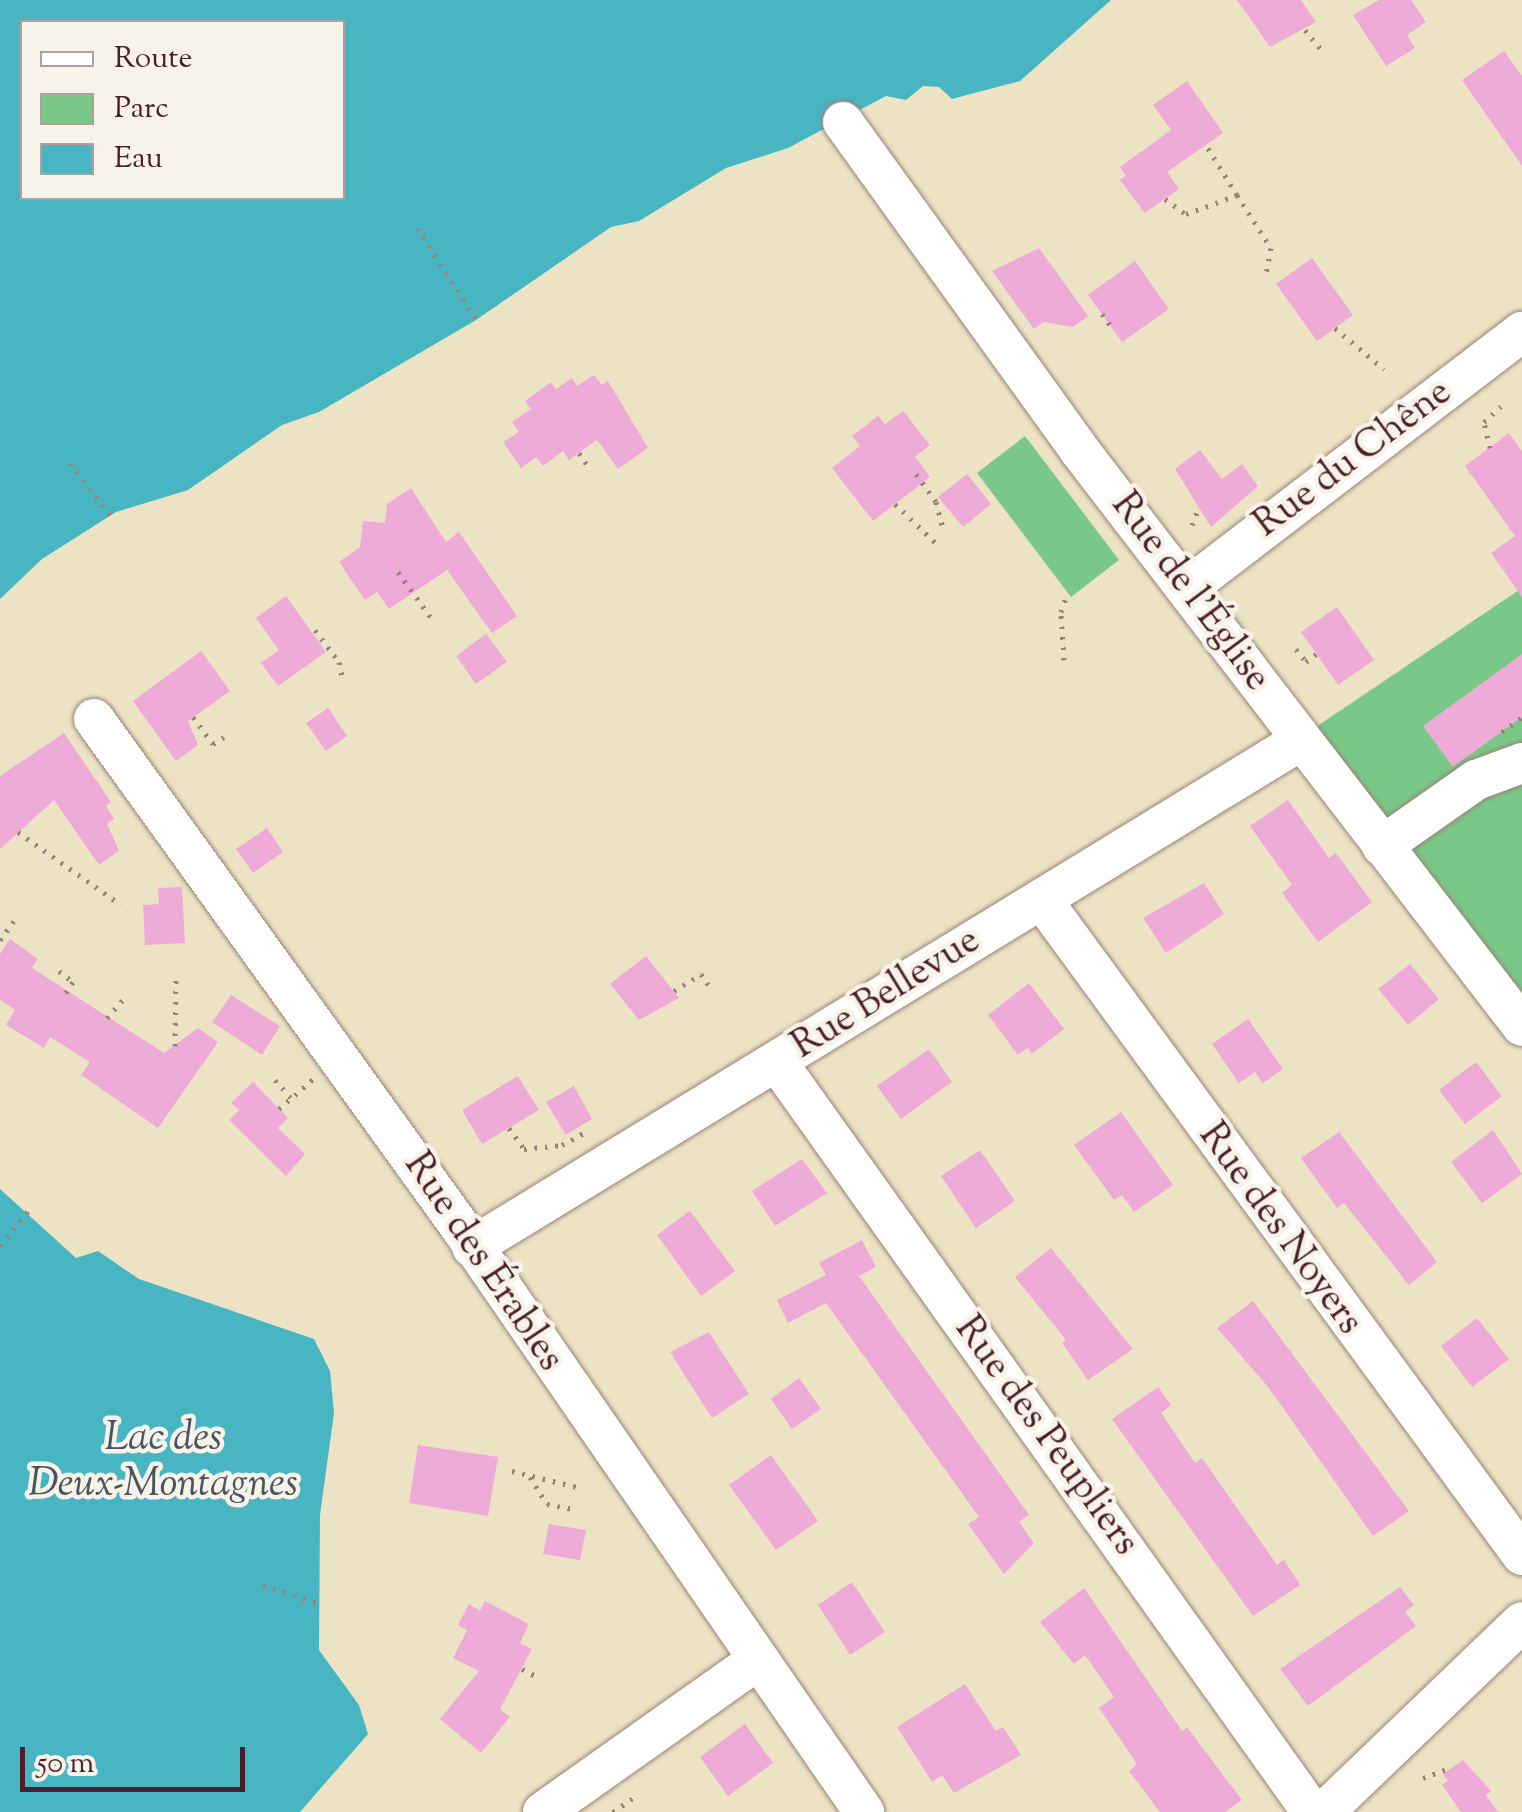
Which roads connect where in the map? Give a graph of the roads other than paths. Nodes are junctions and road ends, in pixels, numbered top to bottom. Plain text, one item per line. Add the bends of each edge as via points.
1 (852, 138) dead end
2 (1522, 332) edge
3 (1187, 588) junction
4 (94, 719) dead end
5 (1300, 741) junction
6 (1522, 763) edge
7 (1382, 846) junction
8 (1042, 900) junction
9 (1522, 1026) edge
10 (777, 1062) junction
11 (472, 1247) junction
12 (1522, 1555) edge
13 (1522, 1622) edge
14 (755, 1662) junction
15 (542, 1812) edge
16 (864, 1812) edge
17 (1312, 1812) edge
18 (1324, 1812) edge

1 - 3 street, Rue de l'Église
2 - 3 street, Rue du Chêne
3 - 5 street, Rue de l'Église
4 - 11 street, Rue des Érables
5 - 7 street, Rue de l'Église
5 - 8 street, Rue Bellevue
6 - 7 street via 1476,780
7 - 9 street, Rue de l'Église
8 - 10 street, Rue Bellevue
8 - 12 street, Rue des Noyers
10 - 11 street, Rue Bellevue
10 - 17 street, Rue des Peupliers
11 - 14 street, Rue des Érables
13 - 18 street
14 - 15 street
14 - 16 street, Rue des Érables

